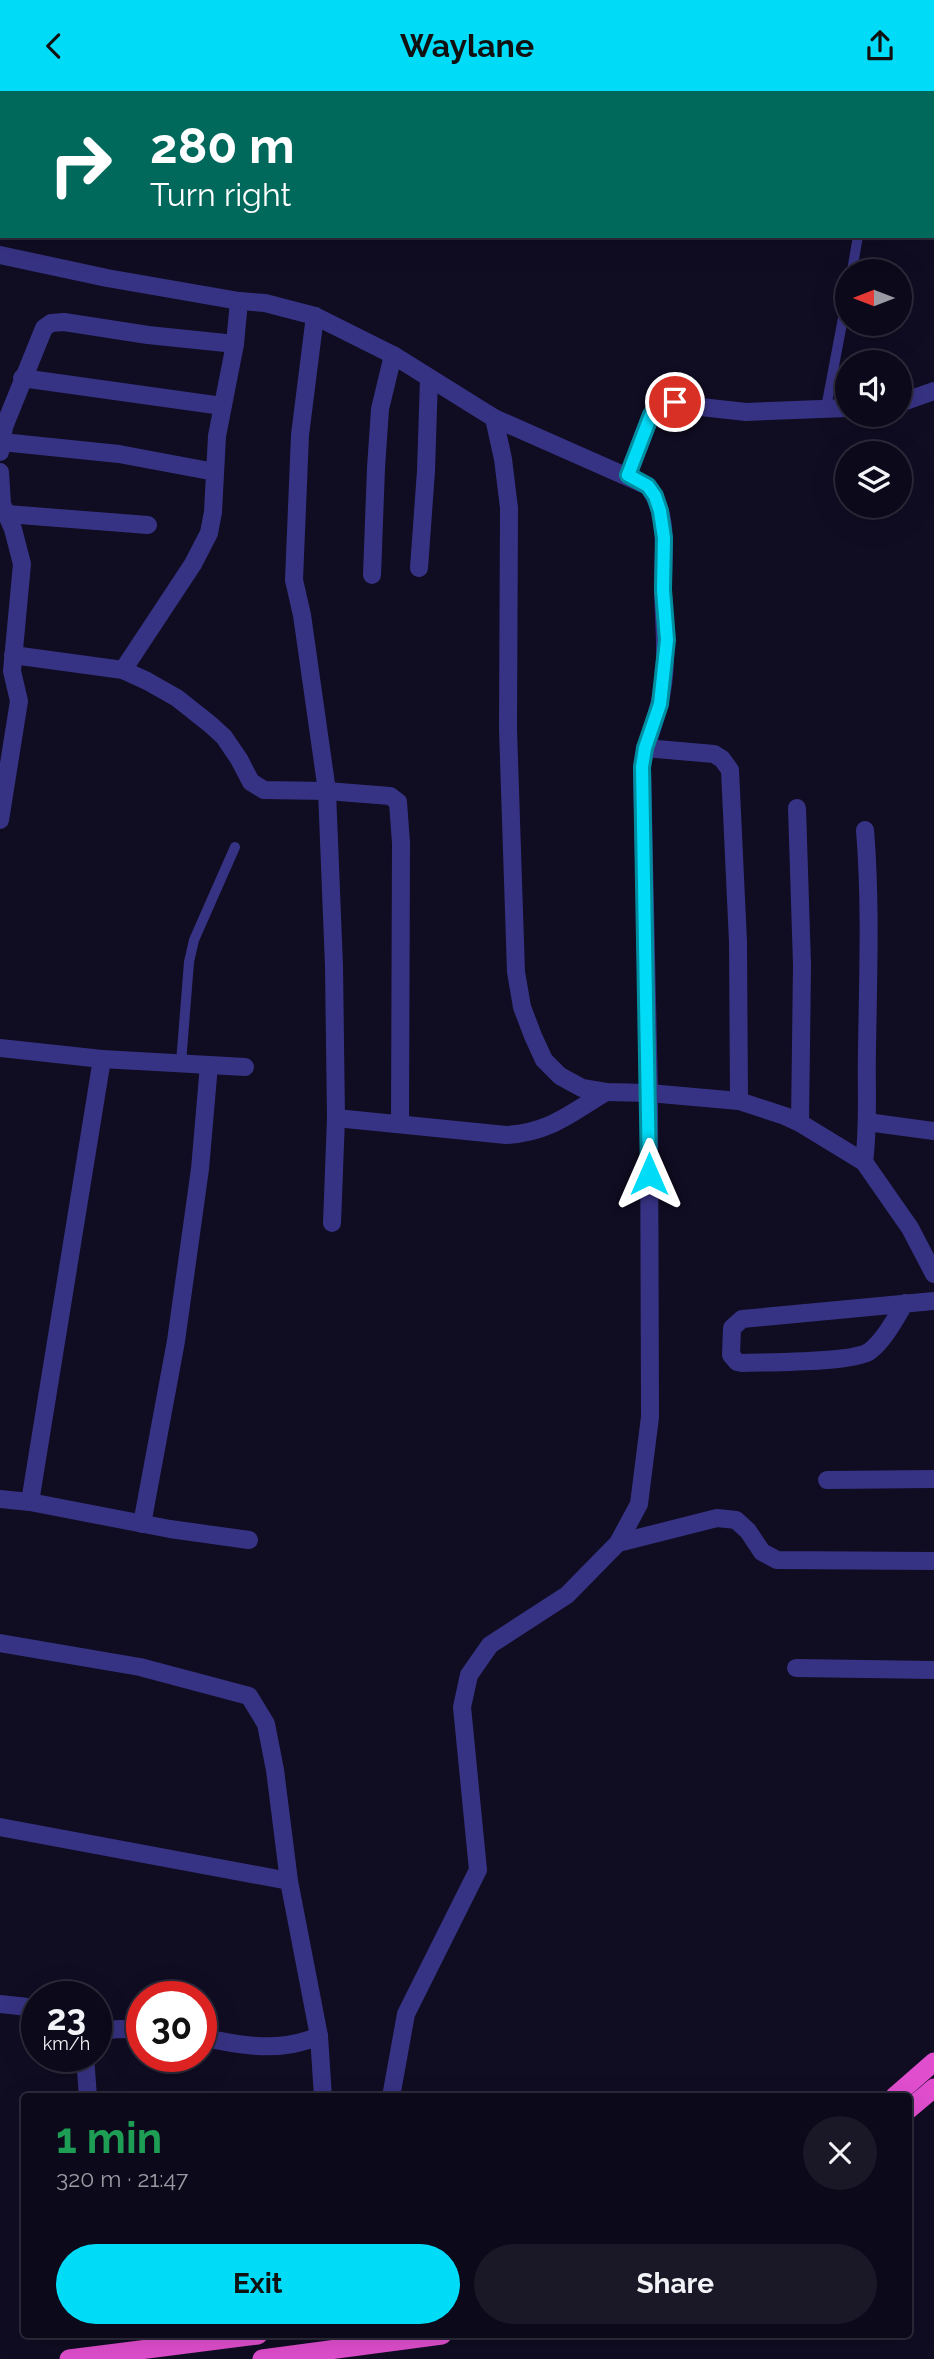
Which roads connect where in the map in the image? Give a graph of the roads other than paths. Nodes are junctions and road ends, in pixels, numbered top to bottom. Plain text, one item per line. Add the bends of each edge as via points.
1 (858, 238) edge
2 (0, 255) edge
3 (854, 259) edge
4 (239, 300) junction
5 (315, 316) junction
6 (840, 336) edge
7 (235, 344) junction
8 (393, 355) junction
9 (22, 378) junction
10 (429, 378) junction
11 (934, 391) edge
12 (912, 399) edge
13 (222, 405) junction
14 (826, 408) junction
15 (835, 408) edge
16 (494, 418) junction
17 (1, 447) edge
18 (215, 472) junction
19 (0, 473) edge
20 (628, 475) junction
21 (7, 514) junction
22 (148, 525) dead end
23 (419, 568) dead end
24 (372, 575) dead end
25 (12, 663) junction
26 (123, 670) junction
27 (0, 688) edge
28 (645, 748) junction
29 (327, 791) junction
30 (797, 808) dead end
31 (0, 820) edge
32 (865, 830) dead end
33 (235, 847) dead end
34 (0, 1048) edge
35 (103, 1059) junction
36 (181, 1063) junction
37 (209, 1065) junction
38 (245, 1067) dead end
39 (606, 1092) junction
40 (649, 1093) junction
41 (739, 1101) junction
42 (336, 1118) junction
43 (867, 1122) junction
44 (400, 1123) junction
45 (800, 1123) junction
46 (934, 1131) edge
47 (864, 1162) junction
48 (332, 1223) dead end
49 (929, 1254) edge
50 (934, 1274) edge
51 (934, 1301) edge
52 (905, 1303) junction
53 (934, 1479) edge
54 (828, 1480) dead end
55 (0, 1499) edge
56 (30, 1502) junction
57 (142, 1524) junction
58 (249, 1539) dead end
59 (618, 1543) junction
60 (934, 1560) edge
61 (0, 1643) edge
62 (796, 1668) dead end
63 (934, 1670) edge
64 (0, 1827) edge
65 (289, 1881) junction
66 (0, 2004) edge
67 (21, 2006) edge
68 (319, 2036) junction
69 (217, 2040) edge
70 (934, 2062) edge
71 (86, 2072) edge
72 (934, 2088) edge
73 (88, 2093) edge
74 (323, 2093) edge
75 (392, 2093) edge
76 (899, 2093) edge
77 (912, 2107) edge
78 (234, 2338) edge
79 (420, 2338) edge
80 (69, 2359) edge
81 (262, 2359) edge

1 - 3 lane
2 - 4 street
4 - 5 street
4 - 7 street
5 - 8 street
5 - 29 street via 300,435 294,580
6 - 14 lane
7 - 9 street via 56,321 44,328
7 - 13 street
8 - 10 street
8 - 24 street via 380,409
9 - 13 street
9 - 17 street
10 - 16 street
10 - 23 street
11 - 12 street
13 - 18 street
14 - 15 street
14 - 20 street via 746,412 665,403 651,415
16 - 20 street
16 - 39 street via 509,508 508,716 516,972 522,1007 544,1060 559,1076 582,1088
17 - 18 street via 119,454
18 - 26 street via 209,533
19 - 21 street
20 - 28 street via 648,486 655,496 664,538 667,640 660,704
21 - 22 street
21 - 25 street via 22,564
25 - 26 street
25 - 27 street
25 - 31 street via 19,701
26 - 29 street via 177,698 211,725 257,787
28 - 40 street
28 - 41 street via 714,754 730,770
29 - 42 street
29 - 44 street via 390,796 400,808
30 - 45 street via 802,965
32 - 43 street via 869,877
33 - 36 lane via 194,940
34 - 35 street
35 - 36 street
35 - 56 street
36 - 37 street
37 - 38 street
37 - 57 street via 176,1341
39 - 40 street
39 - 44 street via 549,1127 528,1134
40 - 41 street
40 - 59 street via 650,1416 639,1504
41 - 45 street
42 - 44 street
42 - 48 street
43 - 46 street
43 - 47 street
45 - 47 street
47 - 49 street
49 - 50 street
51 - 52 street
52 - 52 street via 742,1319 732,1328 731,1355 742,1363 867,1354
53 - 54 street
55 - 56 street
56 - 57 street
57 - 58 street
59 - 60 street via 717,1518 736,1520 762,1552 777,1560
59 - 75 street via 567,1595 490,1644 469,1675 462,1707 478,1870 406,2014
61 - 65 street via 140,1667 249,1696 266,1724
62 - 63 street
64 - 65 street
65 - 68 street
66 - 67 street
68 - 69 street via 278,2048
68 - 74 street
70 - 76 highway
71 - 73 street
72 - 77 highway
78 - 80 highway
79 - 81 highway

